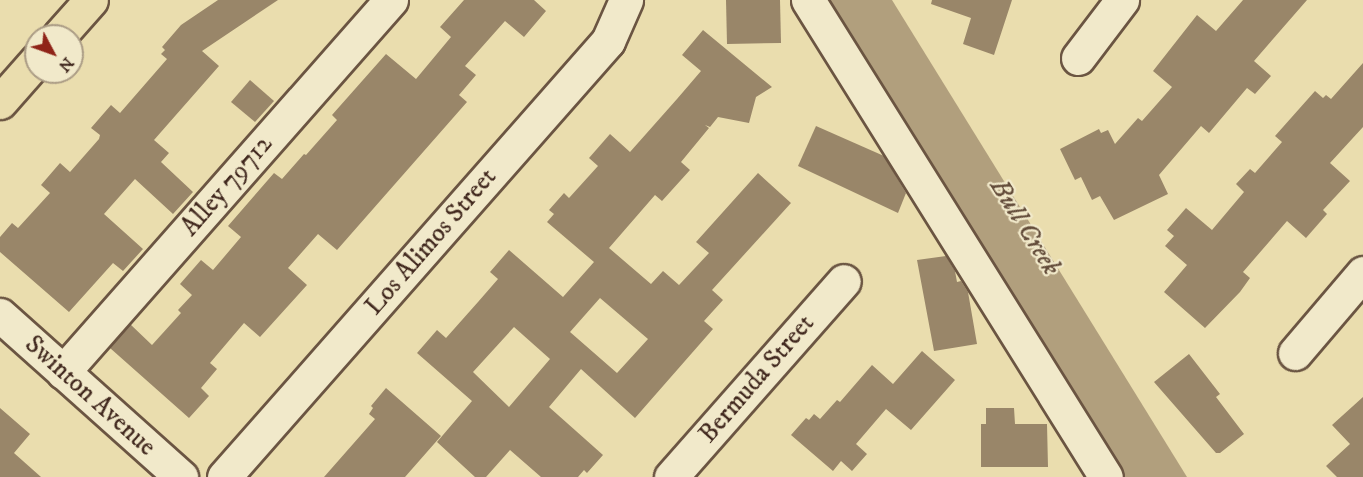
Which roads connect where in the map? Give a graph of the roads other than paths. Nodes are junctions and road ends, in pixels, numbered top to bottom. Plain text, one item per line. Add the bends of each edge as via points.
1 (90, 0) edge
2 (391, 0) edge
3 (626, 0) edge
4 (808, 0) edge
5 (1122, 0) edge
6 (69, 24) edge
7 (1078, 58) dead end
8 (24, 75) edge
9 (0, 102) edge
10 (1363, 273) edge
11 (844, 281) dead end
12 (0, 315) edge
13 (1294, 353) dead end
14 (63, 372) junction
15 (181, 477) edge
16 (224, 477) edge
17 (671, 477) edge
18 (1106, 477) edge

1 - 6 main road
2 - 14 street, Alley 79712
3 - 16 street, Los Alimos Street via 608,41
4 - 18 street
5 - 7 street
8 - 9 main road
10 - 13 street
11 - 17 street, Bermuda Street
12 - 14 street, Swinton Avenue
14 - 15 street, Swinton Avenue

